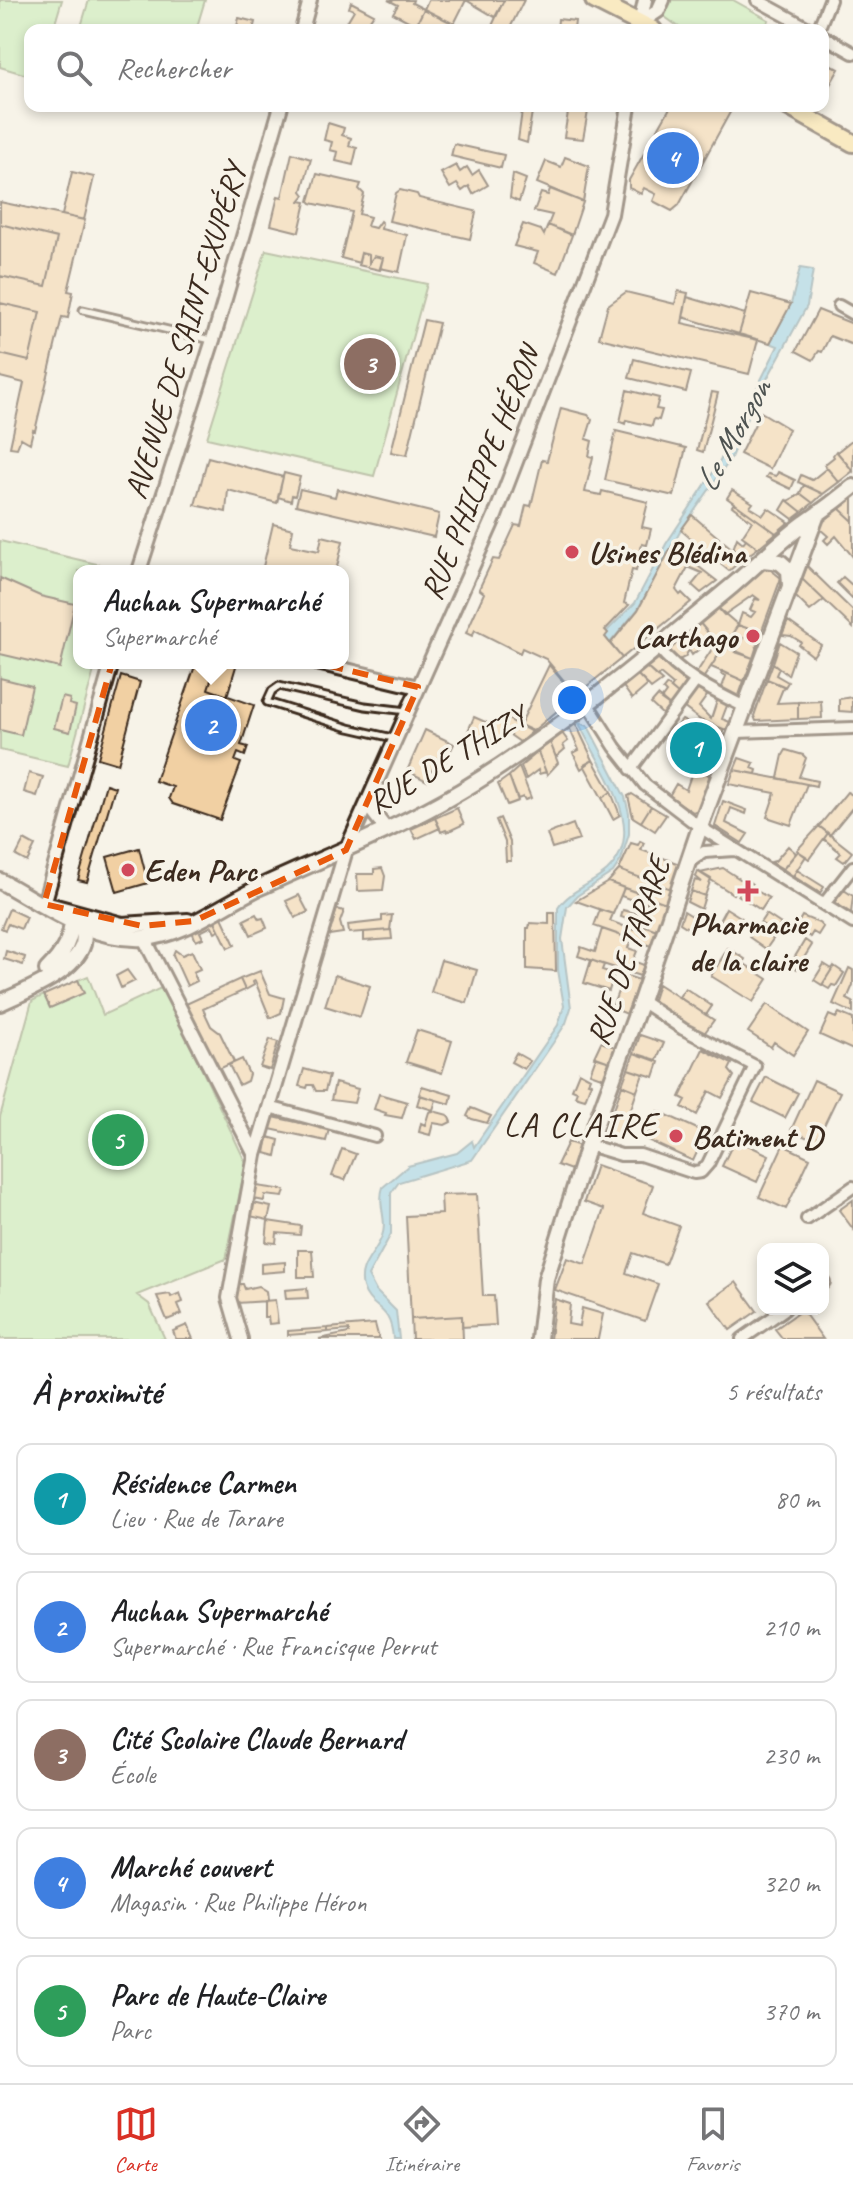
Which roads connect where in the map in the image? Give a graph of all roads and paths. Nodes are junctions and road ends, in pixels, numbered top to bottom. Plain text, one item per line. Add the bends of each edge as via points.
1 (310, 0) edge
2 (594, 0) edge
3 (645, 0) edge
4 (663, 0) edge
5 (757, 0) edge
6 (830, 0) edge
7 (304, 24) edge
8 (637, 24) edge
9 (644, 24) edge
10 (647, 24) edge
11 (803, 24) edge
12 (818, 24) edge
13 (829, 39) edge
14 (853, 53) edge
15 (279, 112) edge
16 (628, 112) edge
17 (798, 112) edge
18 (853, 143) edge
19 (839, 306) dead end
20 (83, 310) dead end
21 (853, 314) edge
22 (213, 340) junction
23 (853, 487) edge
24 (816, 517) junction
25 (763, 560) junction
26 (141, 565) edge
27 (790, 587) junction
28 (658, 647) junction
29 (110, 669) edge
30 (342, 669) edge
31 (695, 682) junction
32 (418, 687) junction
33 (587, 703) junction
34 (747, 708) junction
35 (408, 711) junction
36 (853, 728) edge
37 (737, 732) junction
38 (396, 739) junction
39 (631, 769) junction
40 (370, 795) junction
41 (700, 827) junction
42 (386, 829) junction
43 (346, 850) junction
44 (738, 850) junction
45 (688, 863) junction
46 (853, 867) edge
47 (0, 881) edge
48 (44, 904) junction
49 (824, 904) junction
50 (78, 918) junction
51 (194, 921) junction
52 (853, 923) edge
53 (111, 933) junction
54 (144, 938) junction
55 (82, 946) junction
56 (31, 989) junction
57 (641, 1001) junction
58 (0, 1003) edge
59 (269, 1107) junction
60 (375, 1136) dead end
61 (588, 1145) junction
62 (255, 1155) junction
63 (853, 1187) edge
64 (807, 1219) dead end
65 (776, 1315) edge
66 (241, 1339) edge
67 (539, 1339) edge
68 (742, 1339) edge

1 - 7 street
2 - 8 main road
3 - 9 street
4 - 10 street
5 - 11 street
6 - 12 street
13 - 14 street
15 - 22 street, AVENUE DE SAINT-EXUPÉRY
16 - 32 street, RUE PHILIPPE HÉRON via 611,214 495,516
17 - 18 main road
19 - 21 street
20 - 22 lane
22 - 26 street, AVENUE DE SAINT-EXUPÉRY
23 - 24 main road, RUE DE THIZY
24 - 25 main road, RUE DE THIZY
24 - 27 main road, RUE DE TARARE
25 - 27 main road via 780,562 789,570
25 - 28 main road, RUE DE THIZY
27 - 34 main road, RUE DE TARARE
28 - 31 street
28 - 33 main road, RUE DE THIZY
29 - 48 street
30 - 32 street
31 - 34 street
31 - 39 street
32 - 35 street, RUE PHILIPPE HÉRON
33 - 39 street
33 - 42 main road, RUE DE THIZY via 460,791
34 - 37 main road, RUE DE TARARE
35 - 38 street, RUE PHILIPPE HÉRON
35 - 38 lane via 279,686 267,702
36 - 37 street
37 - 41 main road, RUE DE TARARE
38 - 40 street, RUE PHILIPPE HÉRON
39 - 41 street
40 - 42 street via 372,811
40 - 43 street, RUE PHILIPPE HÉRON
41 - 44 street
41 - 45 main road, RUE DE TARARE
42 - 43 main road, RUE DE THIZY
43 - 51 main road, RUE DE THIZY
43 - 59 street, RUE PHILIPPE HÉRON
44 - 45 street via 704,852
44 - 49 street
45 - 57 main road, RUE DE TARARE
46 - 49 street
47 - 48 main road
48 - 50 main road
49 - 52 street
50 - 51 main road, RUE DE THIZY via 122,925
50 - 53 main road, RUE DE THIZY
50 - 55 main road
50 - 56 main road via 62,956
51 - 54 main road, RUE DE THIZY
53 - 54 main road, RUE DE THIZY
53 - 55 main road
54 - 62 street
55 - 56 main road via 68,964
56 - 58 main road
57 - 61 main road, RUE DE TARARE
57 - 61 street via 755,1066 701,1172
59 - 60 street
59 - 62 street, RUE PHILIPPE HÉRON
61 - 67 main road, RUE DE TARARE via 546,1279
62 - 66 street, RUE PHILIPPE HÉRON via 229,1298
63 - 64 street
65 - 68 street

